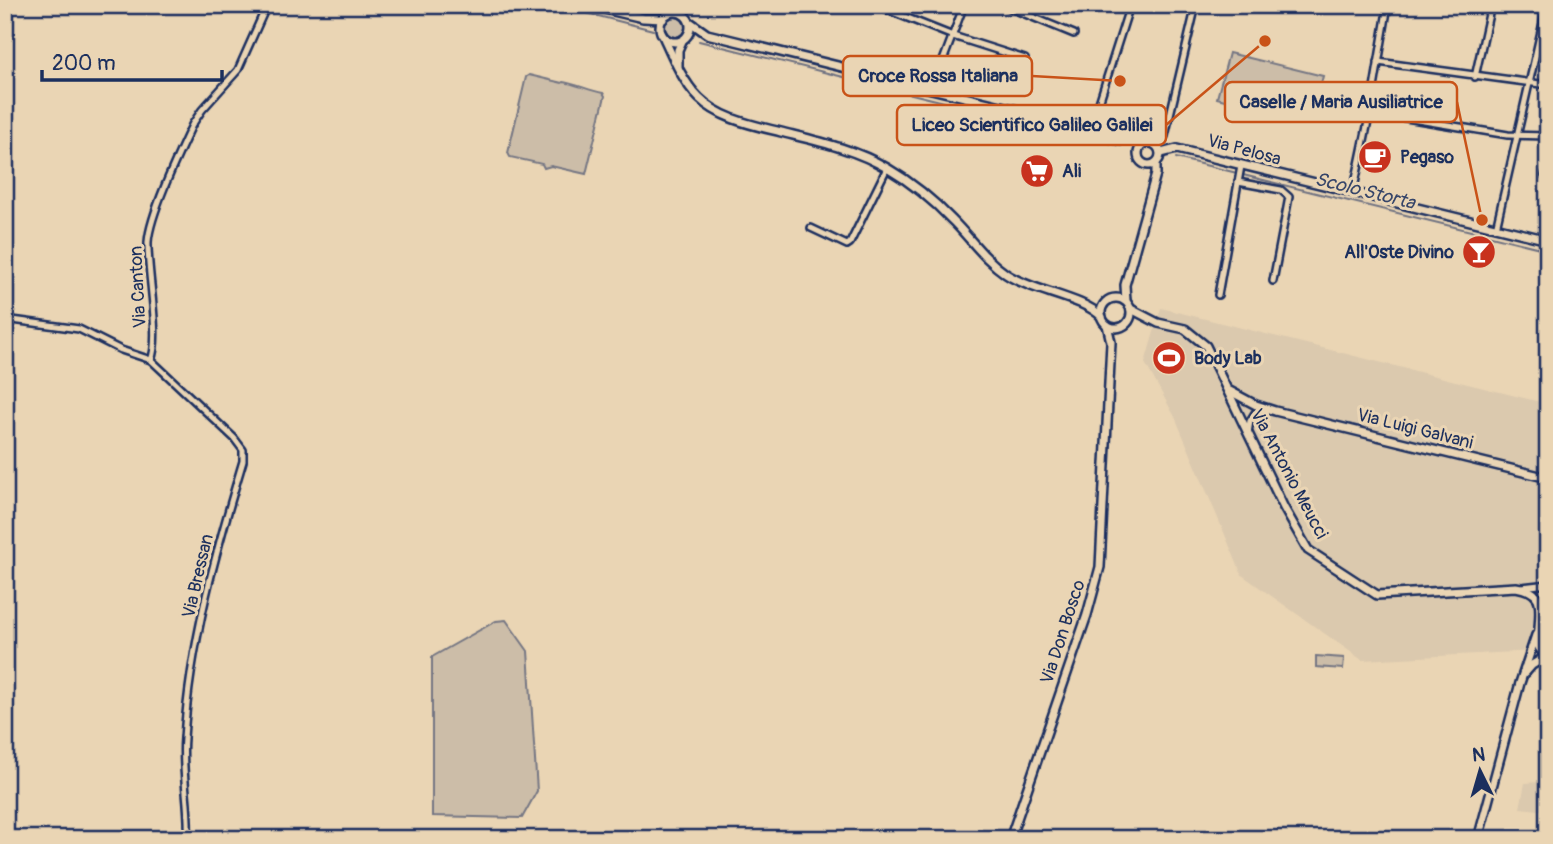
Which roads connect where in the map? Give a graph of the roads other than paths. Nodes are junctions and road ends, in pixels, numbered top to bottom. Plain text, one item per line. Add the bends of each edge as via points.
1 (267, 5) edge
2 (587, 5) edge
3 (964, 5) edge
4 (1003, 5) edge
5 (1130, 5) edge
6 (1196, 5) edge
7 (1388, 5) edge
8 (1491, 5) edge
9 (1547, 5) edge
10 (885, 9) dead end
11 (643, 18) junction
12 (663, 19) junction
13 (690, 22) junction
14 (660, 29) junction
15 (707, 34) junction
16 (1074, 34) dead end
17 (953, 36) junction
18 (664, 38) junction
19 (685, 39) junction
20 (1025, 59) dead end
21 (1378, 62) junction
22 (678, 67) junction
23 (1475, 77) junction
24 (1529, 84) junction
25 (1548, 85) edge
26 (932, 90) junction
27 (1370, 112) junction
28 (1091, 128) junction
29 (1517, 135) junction
30 (1165, 136) junction
31 (1548, 136) edge
32 (1128, 137) junction
33 (1147, 142) junction
34 (1177, 149) junction
35 (1160, 150) junction
36 (1138, 151) junction
37 (1548, 160) edge
38 (1156, 163) junction
39 (1145, 164) junction
40 (887, 168) junction
41 (1240, 174) junction
42 (1545, 176) dead end
43 (1154, 182) junction
44 (1353, 193) junction
45 (811, 228) dead end
46 (1496, 228) junction
47 (1548, 240) edge
48 (1273, 281) dead end
49 (1125, 285) junction
50 (1218, 295) dead end
51 (1113, 298) junction
52 (1126, 301) junction
53 (1104, 304) junction
54 (1088, 306) junction
55 (1131, 309) junction
56 (1102, 317) junction
57 (5, 319) edge
58 (1152, 321) junction
59 (1129, 322) junction
60 (1107, 325) junction
61 (1120, 327) junction
62 (1111, 342) junction
63 (151, 360) junction
64 (1228, 390) junction
65 (1275, 411) junction
66 (1248, 433) junction
67 (1548, 478) edge
68 (1548, 584) edge
69 (1516, 587) junction
70 (1548, 622) edge
71 (1538, 632) junction
72 (1547, 656) edge
73 (1520, 683) junction
74 (188, 839) edge
75 (1010, 839) edge
76 (1478, 839) edge

1 - 63 street, Via Canton via 238,70 192,125 152,226 148,260 155,343
2 - 11 main road
3 - 17 street
4 - 16 street
5 - 28 street
6 - 30 street
7 - 21 street
8 - 23 street
9 - 24 street
10 - 17 street
11 - 12 main road
11 - 14 main road
12 - 13 main road via 675,12
12 - 14 main road
13 - 15 main road
13 - 19 main road
14 - 18 main road
15 - 19 main road
15 - 26 main road
17 - 20 street
17 - 26 street
18 - 19 main road via 672,42
18 - 22 main road
19 - 22 main road via 678,50
21 - 23 street
21 - 27 street
22 - 40 main road via 698,97 715,110 833,146
23 - 24 street
24 - 25 street
24 - 29 street
26 - 28 main road
27 - 29 street
27 - 44 street
28 - 32 main road
29 - 31 street
29 - 46 street
30 - 34 street
30 - 35 street
32 - 33 main road
32 - 36 main road
33 - 35 main road
33 - 36 main road
34 - 35 main road
34 - 41 main road, Via Pelosa
35 - 38 main road
36 - 39 main road
37 - 42 street
38 - 39 main road
38 - 43 main road
39 - 43 main road
40 - 45 street via 850,243 839,243
40 - 54 main road via 929,198 1005,274
41 - 44 main road, Via Pelosa
41 - 48 street via 1289,197
41 - 50 street
43 - 49 main road
44 - 46 main road, Via Pelosa
46 - 47 main road, Via Pelosa
49 - 51 main road
49 - 52 main road
51 - 52 main road
51 - 53 main road
52 - 55 main road
53 - 54 main road
53 - 56 main road
54 - 56 main road, Via Don Bosco
55 - 58 main road, Via Antonio Meucci
55 - 59 main road
56 - 60 main road, Via Don Bosco
57 - 63 street, Via Canton via 79,330
58 - 59 main road, Via Antonio Meucci
58 - 64 main road, Via Antonio Meucci via 1185,329 1197,337
59 - 61 main road, Via Don Bosco
60 - 61 main road
60 - 62 main road, Via Don Bosco
61 - 62 main road, Via Don Bosco
62 - 75 main road, Via Don Bosco via 1100,567
63 - 74 street, Via Bressan via 234,438 243,456 192,669 183,758
64 - 65 main road, Via Luigi Galvani
64 - 66 main road, Via Antonio Meucci
65 - 66 street via 1255,412
65 - 67 main road, Via Luigi Galvani
66 - 69 main road, Via Antonio Meucci via 1308,550 1377,595
68 - 69 street, Via Antonio Meucci
69 - 71 main road via 1538,597
70 - 71 main road
71 - 72 main road via 1537,645
71 - 73 main road
72 - 73 main road via 1532,665
73 - 76 main road

